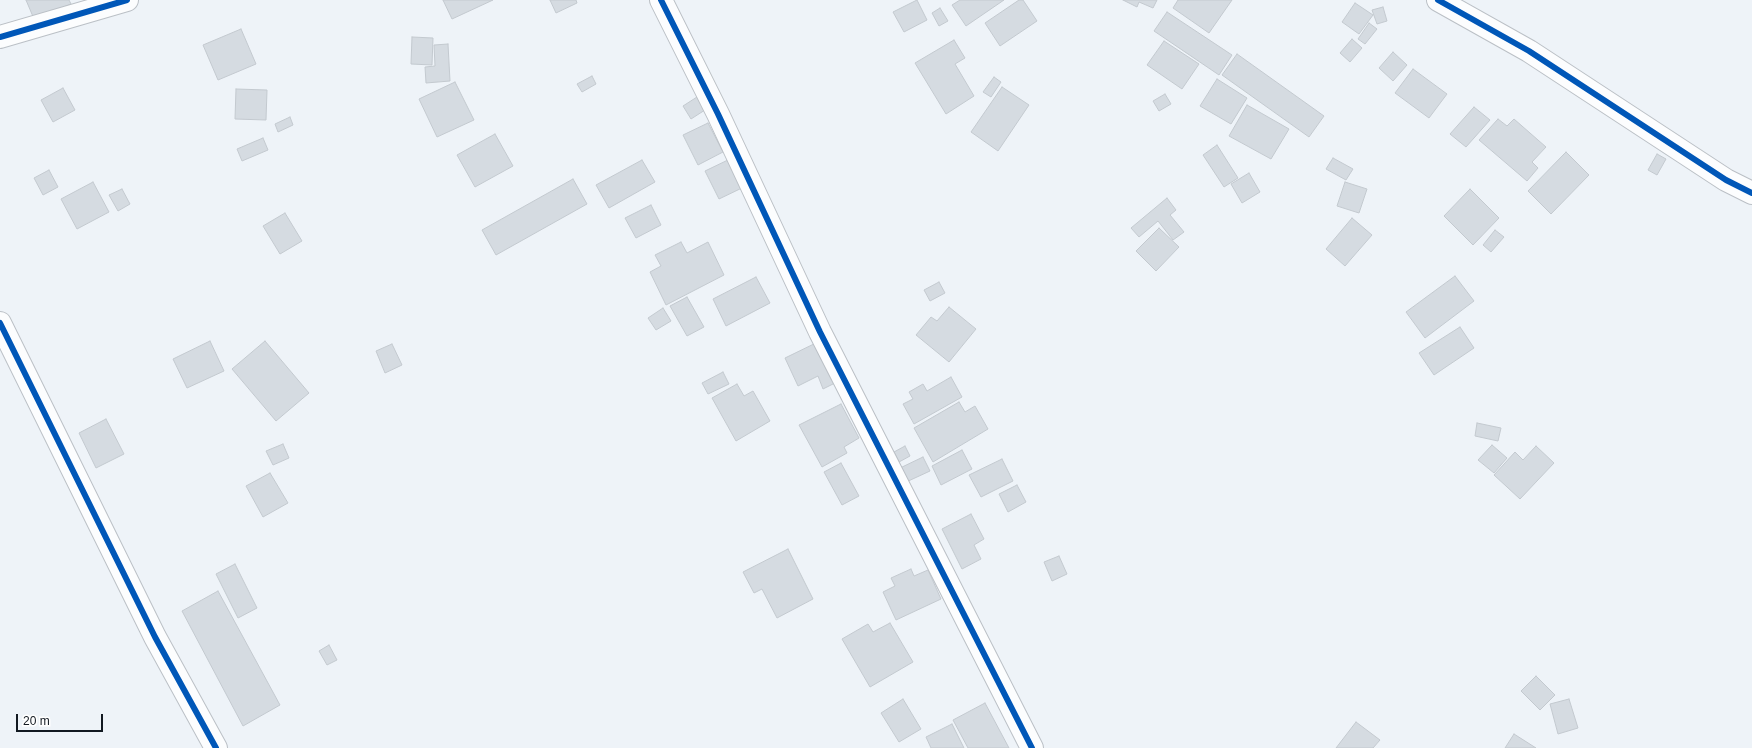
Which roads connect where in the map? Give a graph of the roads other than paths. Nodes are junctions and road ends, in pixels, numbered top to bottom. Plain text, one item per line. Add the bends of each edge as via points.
1 (127, 0) edge
2 (661, 0) edge
3 (1438, 0) edge
4 (0, 37) edge
5 (1752, 193) edge
6 (0, 323) edge
7 (216, 748) edge
8 (1032, 748) edge

1 - 4 street
2 - 8 street via 718,114 820,332
3 - 5 street via 1529,51 1726,180
6 - 7 street via 155,637

